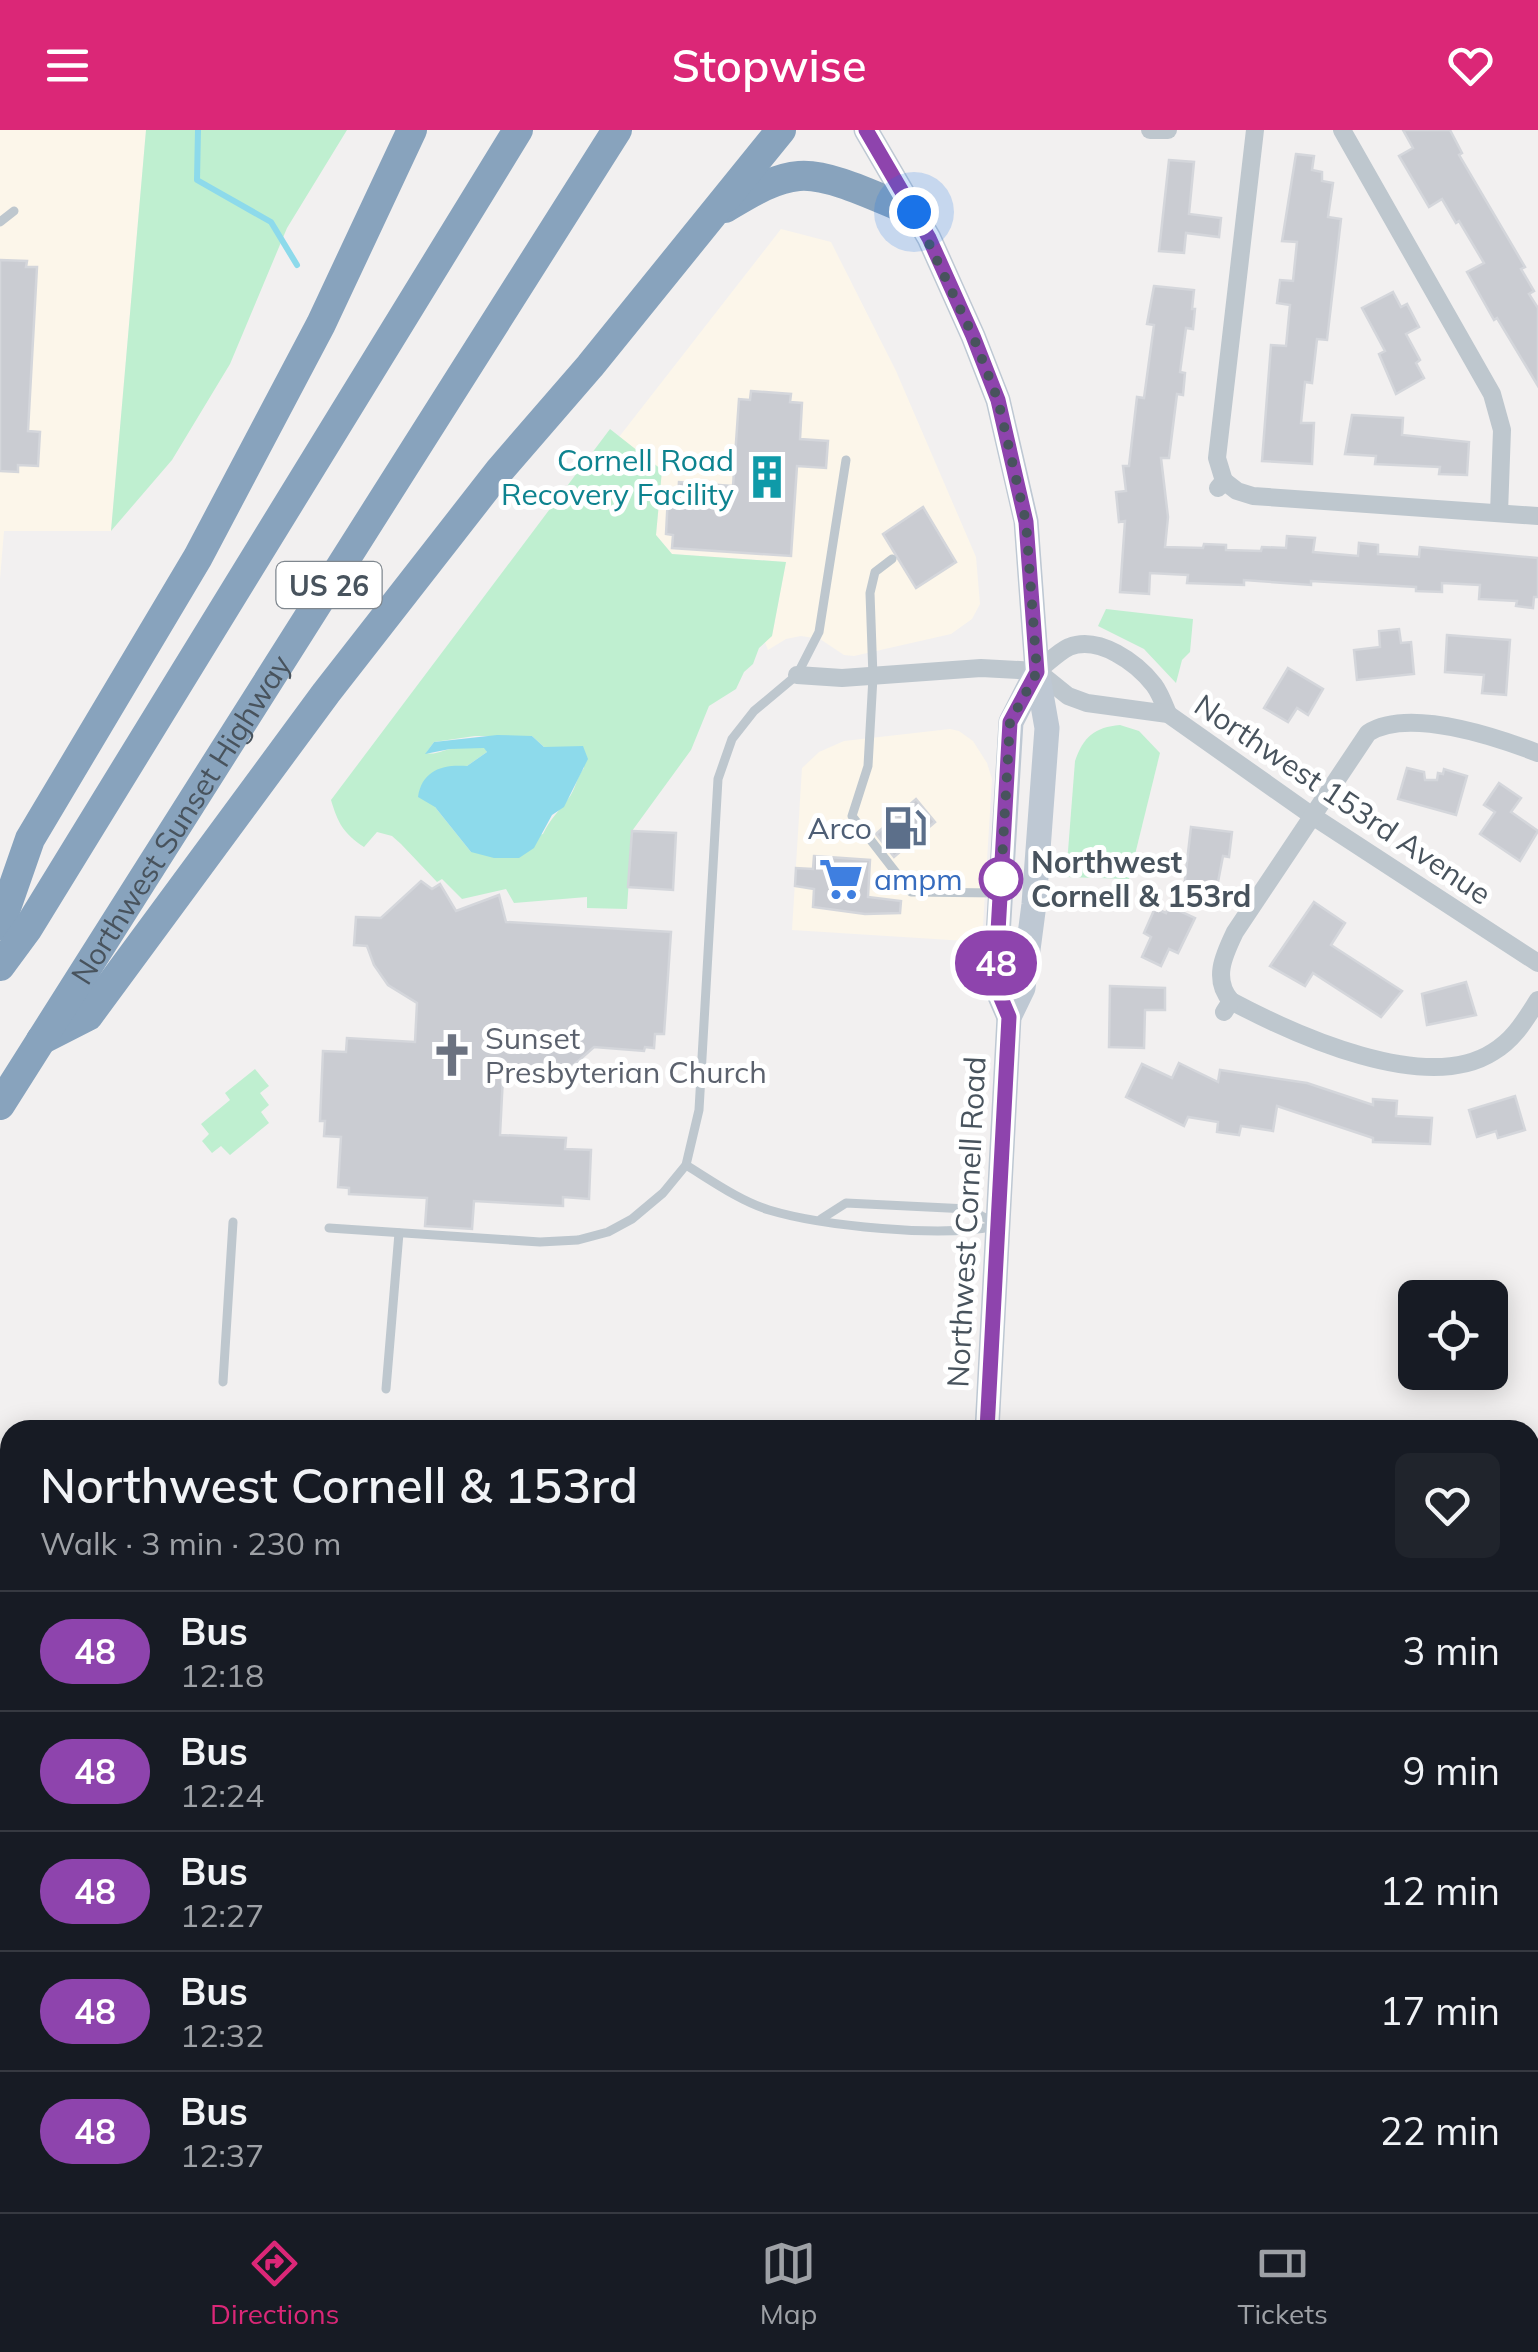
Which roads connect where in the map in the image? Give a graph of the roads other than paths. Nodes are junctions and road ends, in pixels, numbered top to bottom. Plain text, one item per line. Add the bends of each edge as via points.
1 (412, 130) edge
2 (518, 130) edge
3 (617, 130) edge
4 (781, 130) edge
5 (866, 130) edge
6 (1150, 130) edge
7 (1168, 130) edge
8 (1256, 130) edge
9 (1342, 130) edge
10 (14, 211) dead end
11 (914, 212) junction
12 (714, 214) junction
13 (0, 222) edge
14 (846, 460) dead end
15 (1499, 513) junction
16 (1538, 516) edge
17 (892, 559) dead end
18 (1037, 672) junction
19 (797, 675) junction
20 (873, 676) junction
21 (1168, 714) junction
22 (1538, 753) edge
23 (1314, 817) junction
24 (1000, 893) junction
25 (0, 925) edge
26 (1538, 963) edge
27 (0, 966) edge
28 (1538, 1000) edge
29 (1009, 1017) junction
30 (41, 1040) junction
31 (0, 1104) edge
32 (686, 1165) junction
33 (820, 1219) junction
34 (233, 1222) dead end
35 (1000, 1225) junction
36 (329, 1228) dead end
37 (399, 1233) junction
38 (222, 1382) dead end
39 (386, 1389) dead end
40 (988, 1420) edge

1 - 25 highway via 207,540 30,839
2 - 27 highway, US 26
3 - 30 highway, Northwest Sunset Highway / US 26
4 - 12 highway
5 - 11 main road, Northwest Cornell Road
6 - 7 street
8 - 15 street via 1217,458 1220,484 1253,496
9 - 15 street via 1492,394 1502,430
10 - 13 lane
11 - 12 highway via 801,176
11 - 18 main road, Northwest Cornell Road via 998,400 1026,522
12 - 30 highway via 430,559 88,1016
14 - 19 lane via 819,632
15 - 16 street
17 - 20 lane via 875,572 870,592
18 - 20 street, Northwest 153rd Avenue via 981,668
18 - 21 street, Northwest 153rd Avenue via 1068,696
18 - 21 street, Northwest 153rd Avenue via 1070,647 1103,648 1144,674
18 - 24 main road, Northwest Cornell Road via 1010,722
18 - 29 main road, Northwest Cornell Road via 1047,728 1040,826 1024,988
19 - 20 street, Northwest 153rd Avenue
19 - 32 lane via 732,739 718,779 700,1110
20 - 24 lane via 868,766 852,816 911,892
21 - 23 street, Northwest 153rd Avenue
22 - 23 street via 1468,731 1386,724 1368,733
23 - 26 street, Northwest 153rd Avenue
23 - 28 street via 1227,948 1220,978 1227,1006 1420,1068 1460,1066 1492,1054
24 - 29 main road, Northwest Cornell Road via 995,984
29 - 35 main road, Northwest Cornell Road
30 - 31 highway, Northwest Sunset Highway / US 26
32 - 33 lane via 768,1210
32 - 37 lane via 632,1219 578,1240
33 - 35 lane via 968,1232
33 - 35 lane via 846,1203 968,1209
34 - 38 lane
35 - 40 main road, Northwest Cornell Road
36 - 37 lane
37 - 39 lane

